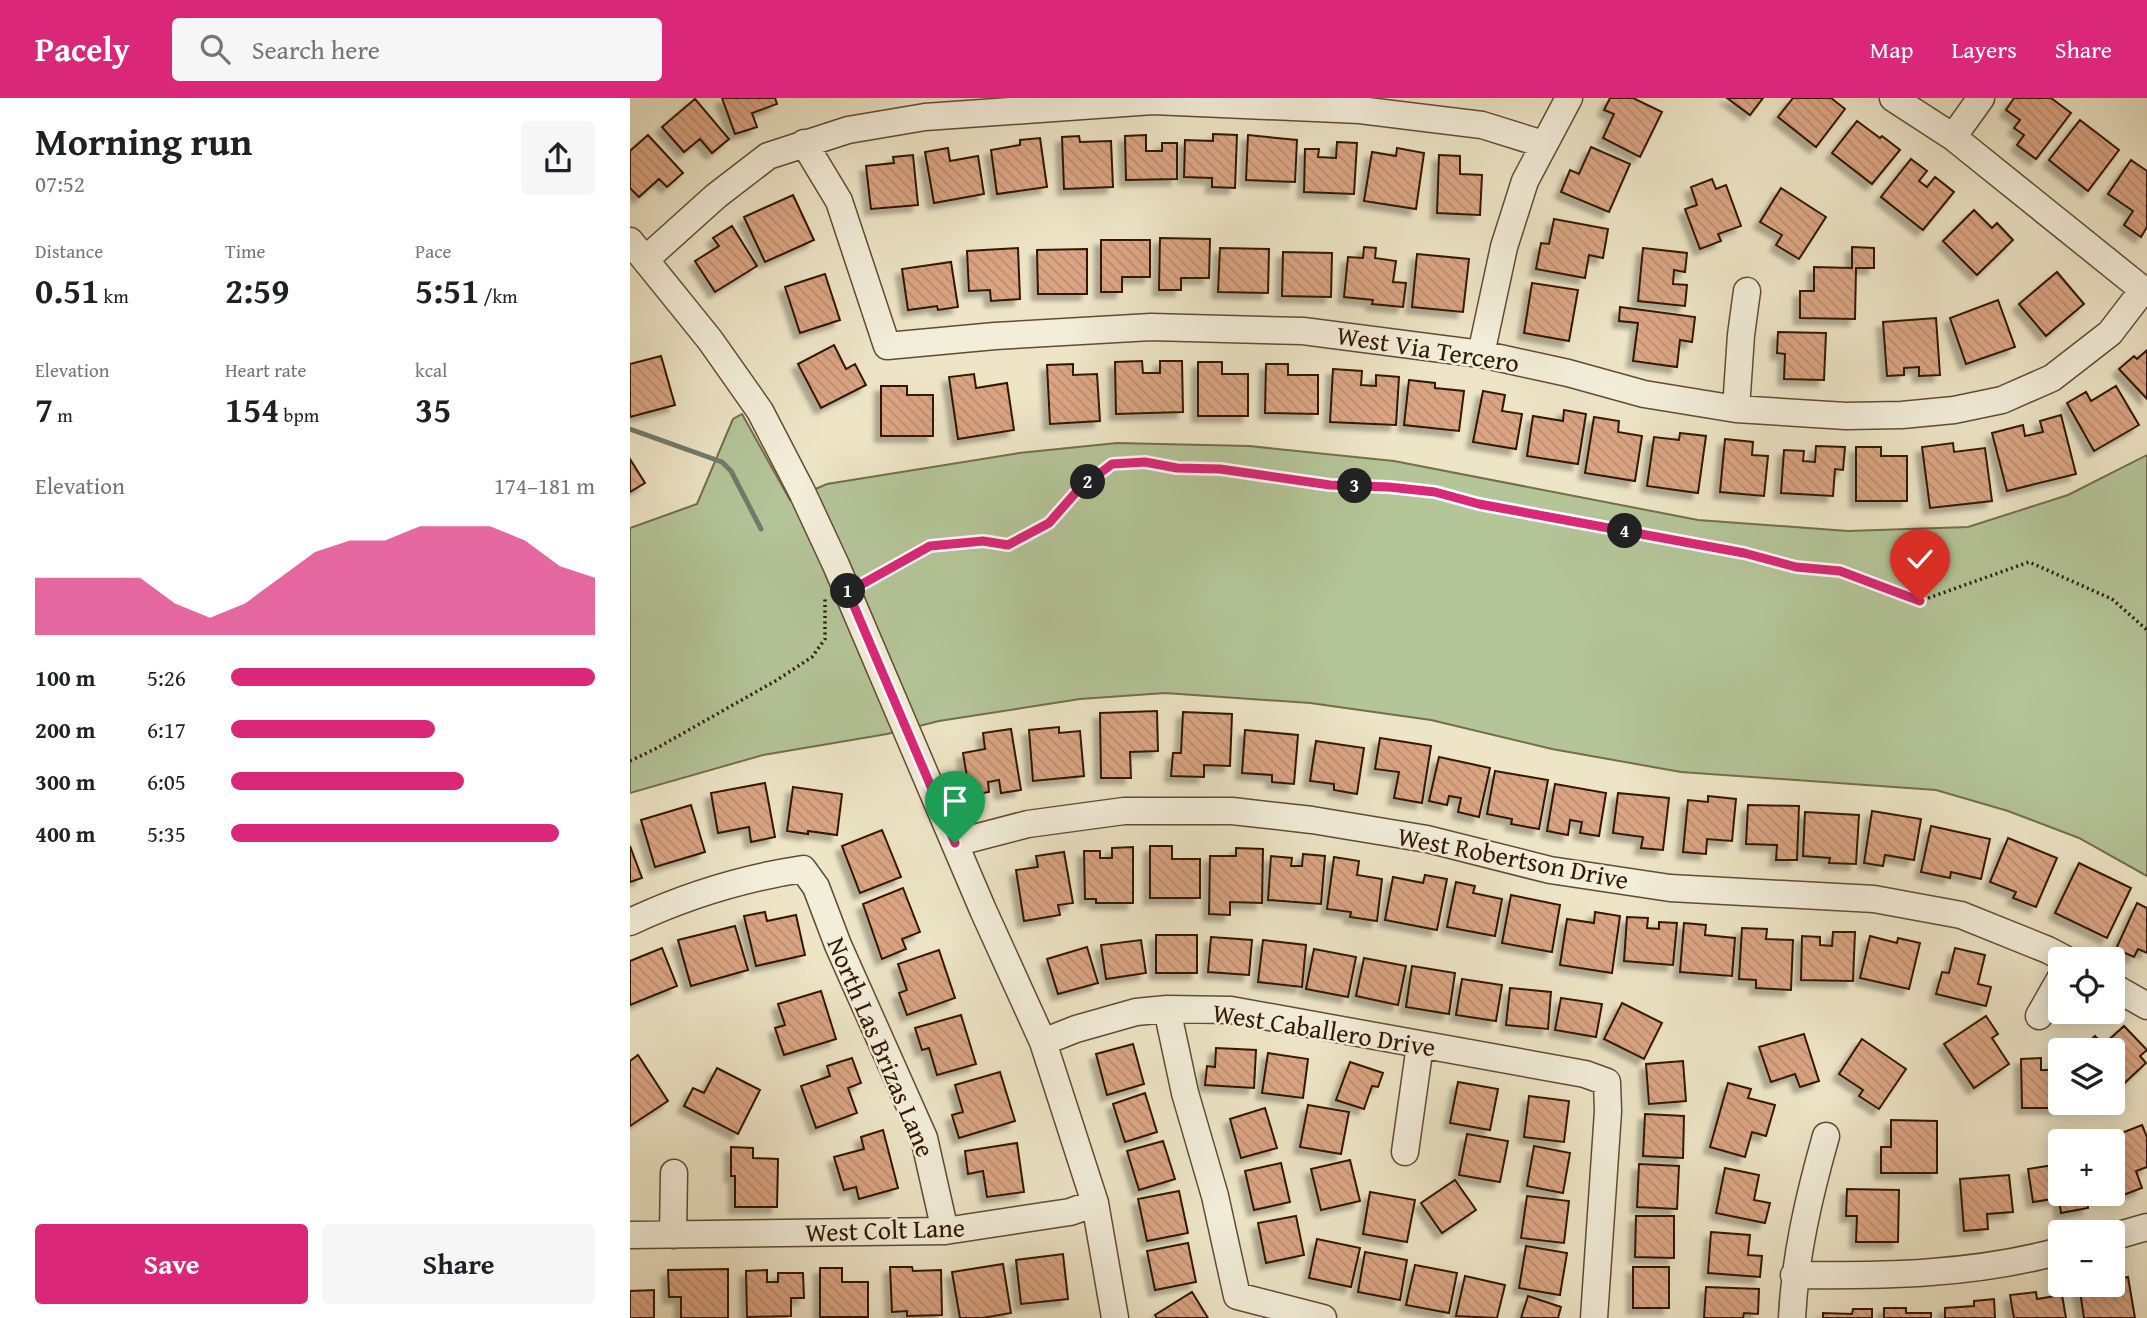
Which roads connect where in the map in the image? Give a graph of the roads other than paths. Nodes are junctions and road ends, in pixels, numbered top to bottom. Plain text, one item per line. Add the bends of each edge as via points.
1 (1569, 98) edge
2 (1893, 98) edge
3 (1981, 98) edge
4 (1953, 137) junction
5 (804, 143) junction
6 (1543, 144) junction
7 (638, 250) edge
8 (1747, 291) dead end
9 (2145, 291) edge
10 (1481, 354) junction
11 (1737, 409) junction
12 (955, 843) junction
13 (630, 922) edge
14 (2048, 950) edge
15 (2125, 993) edge
16 (2048, 1000) edge
17 (2147, 1006) edge
18 (1167, 1009) junction
19 (2039, 1016) dead end
20 (1043, 1042) junction
21 (1420, 1045) junction
22 (1826, 1136) dead end
23 (1405, 1152) dead end
24 (674, 1173) dead end
25 (1096, 1203) junction
26 (2147, 1227) edge
27 (945, 1231) junction
28 (2125, 1233) edge
29 (630, 1235) edge
30 (673, 1235) junction
31 (2048, 1253) edge
32 (1794, 1275) junction
33 (1115, 1318) edge
34 (1323, 1318) edge
35 (1594, 1318) edge
36 (1792, 1318) edge

1 - 6 street
2 - 4 street
3 - 4 street
4 - 9 street
5 - 6 street via 925,117 1153,101 1360,110 1482,125
5 - 7 street via 768,156
5 - 10 street, West Via Tercero via 839,201 887,346 1151,327 1303,331
6 - 10 street via 1525,181 1504,247
7 - 12 street via 760,411 848,592
8 - 11 street
9 - 11 street, West Via Tercero via 2110,332 2062,371 2002,400 1902,415
10 - 11 street, West Via Tercero via 1644,394
12 - 14 street, West Robertson Drive via 1028,824 1124,811 1232,811 1427,839 1550,870 1671,888 1874,899 1961,915
12 - 20 street
13 - 27 street, North Las Brizas Lane via 663,907 803,869 816,887 924,1138
15 - 17 street
16 - 19 street
18 - 20 street, West Caballero Drive via 1136,1012
18 - 21 street, West Caballero Drive via 1231,1010
18 - 34 street via 1237,1296
20 - 25 street
21 - 23 street
21 - 35 street, West Caballero Drive via 1585,1074 1607,1082
22 - 32 street
24 - 30 street
25 - 27 street, West Colt Lane via 1070,1212
25 - 33 street
26 - 28 street
27 - 30 street, West Colt Lane
29 - 30 street, West Colt Lane
31 - 32 street via 1968,1269 1886,1276
32 - 36 street

